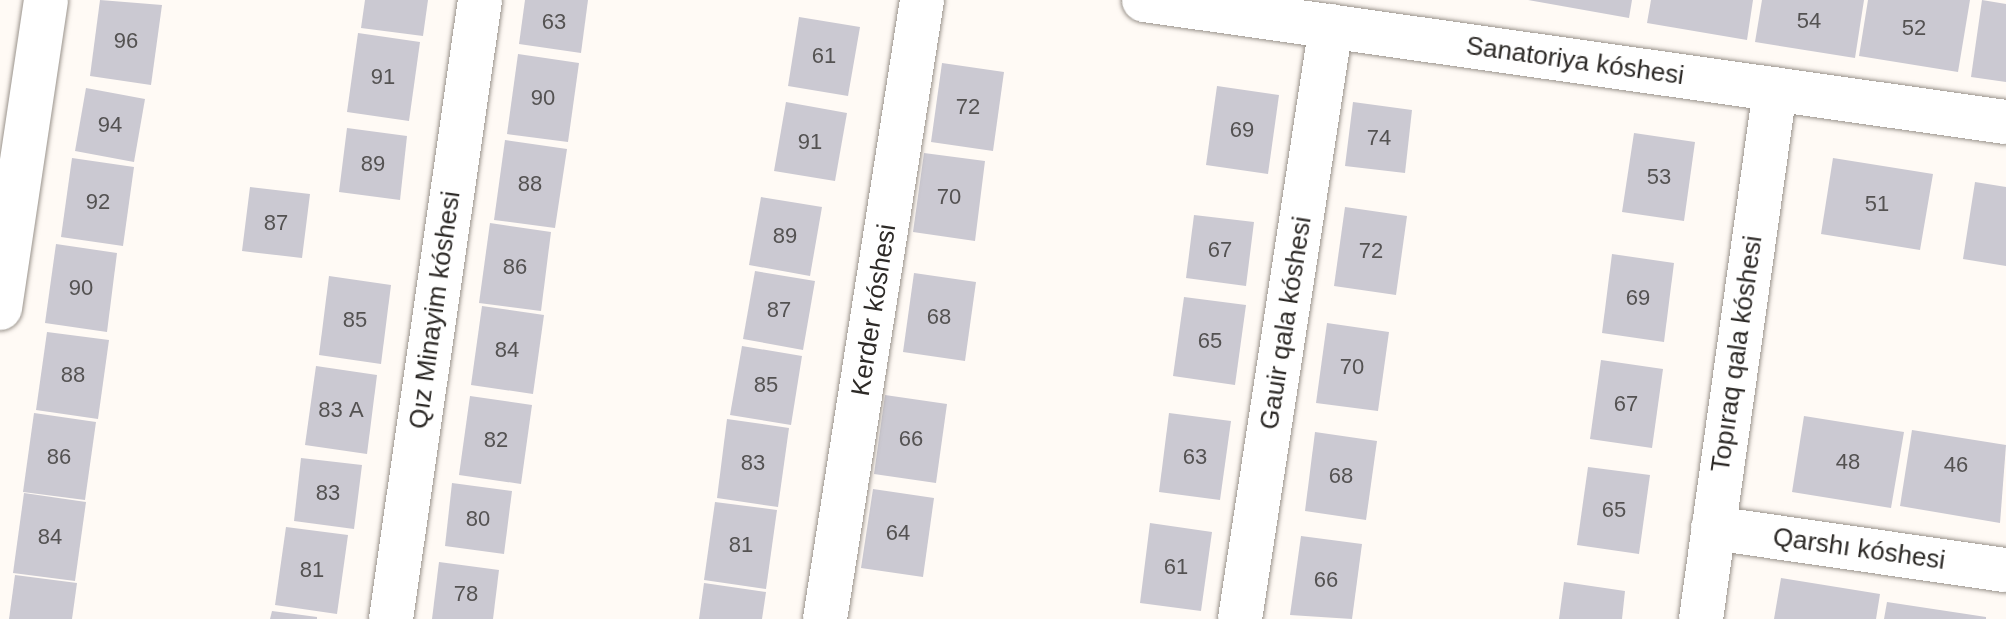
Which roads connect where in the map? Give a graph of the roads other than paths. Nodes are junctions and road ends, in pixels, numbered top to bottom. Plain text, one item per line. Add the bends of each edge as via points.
1 (46, 0) edge
2 (480, 0) edge
3 (922, 0) edge
4 (1144, 0) edge
5 (1331, 26) junction
6 (1775, 89) junction
7 (2006, 122) edge
8 (0, 308) edge
9 (1713, 528) junction
10 (2006, 570) edge
11 (391, 619) edge
12 (825, 619) edge
13 (1240, 619) edge
14 (1701, 619) edge

1 - 8 street
2 - 11 street, Qız Minayim kóshesi
3 - 12 street, Kerder kóshesi
4 - 5 street, Sanatoriya kóshesi
5 - 6 street, Sanatoriya kóshesi
5 - 13 street, Gauir qala kóshesi
6 - 7 street, Sanatoriya kóshesi
6 - 9 street, Topıraq qala kóshesi
9 - 10 street, Qarshı kóshesi
9 - 14 street, Topıraq qala kóshesi

